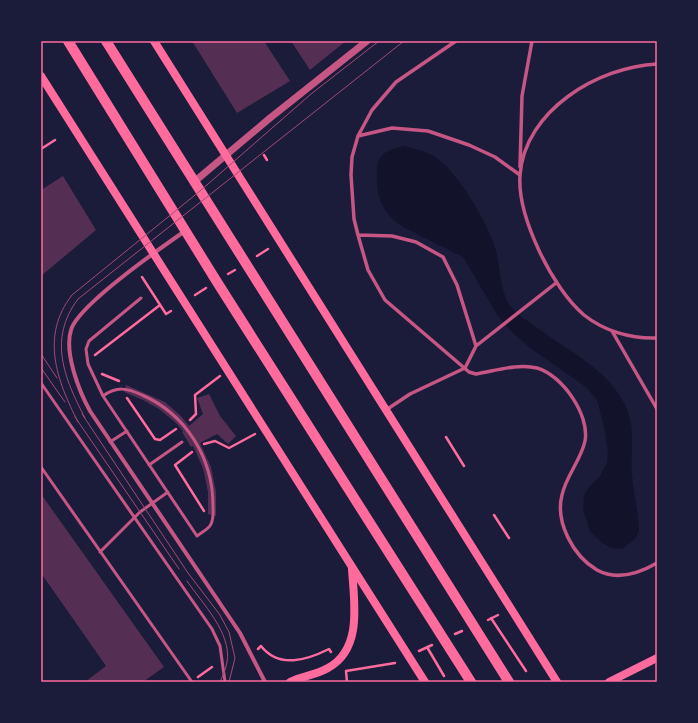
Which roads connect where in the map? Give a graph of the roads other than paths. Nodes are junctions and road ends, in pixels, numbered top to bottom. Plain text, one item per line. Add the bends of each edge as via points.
1 (68, 41) edge
2 (106, 41) edge
3 (114, 41) edge
4 (154, 41) edge
5 (367, 41) edge
6 (456, 41) edge
7 (532, 41) edge
8 (657, 64) edge
9 (126, 72) junction
10 (41, 76) edge
11 (358, 136) junction
12 (226, 155) junction
13 (520, 175) junction
14 (194, 182) junction
15 (186, 231) junction
16 (358, 235) junction
17 (152, 254) junction
18 (556, 283) junction
19 (141, 298) dead end
20 (612, 331) junction
21 (657, 338) edge
22 (476, 346) junction
23 (465, 368) junction
24 (41, 383) edge
25 (103, 396) junction
26 (657, 409) edge
27 (386, 410) junction
28 (127, 431) junction
29 (110, 442) junction
30 (182, 442) dead end
31 (149, 465) junction
32 (41, 467) edge
33 (168, 492) junction
34 (153, 505) junction
35 (133, 518) junction
36 (100, 552) junction
37 (657, 564) edge
38 (352, 568) junction
39 (657, 658) edge
40 (192, 682) edge
41 (225, 682) edge
42 (265, 682) edge
43 (290, 682) edge
44 (425, 682) edge
45 (471, 682) edge
46 (509, 682) edge
47 (557, 682) edge
48 (609, 682) edge

1 - 15 main road
2 - 9 main road
3 - 9 main road
4 - 12 main road
5 - 12 street
6 - 11 street via 396,82 372,110
7 - 13 street via 522,96
8 - 13 street via 606,75 558,103 542,120 532,136
9 - 14 main road
10 - 17 main road
11 - 13 street via 392,128 428,131 495,157
11 - 16 street via 352,157 351,175 354,219
12 - 14 street
12 - 27 main road
13 - 18 street via 522,198 534,240
14 - 46 main road
15 - 17 street
15 - 45 main road
16 - 22 street via 392,236 416,242 443,257 457,285
16 - 23 street via 368,270 385,300
17 - 29 street via 78,317 70,333 70,353 85,402
17 - 38 main road
18 - 20 street via 584,314
18 - 22 street
19 - 25 lane via 92,338 86,346 89,368
20 - 21 street via 633,337
20 - 26 street
22 - 23 street
23 - 27 street via 410,394
23 - 37 street via 476,374 523,366 537,368 550,375 570,393 579,406 586,430 585,443 562,494 562,518 568,537 582,559 603,573 619,576 642,572
24 - 35 lane
25 - 28 lane
25 - 33 lane via 122,388 148,398 162,406 189,431 203,455 209,473 212,493 212,520 209,527 198,536
27 - 47 main road
28 - 29 lane
28 - 31 lane
29 - 34 street
30 - 31 lane
31 - 33 lane
32 - 36 lane
33 - 34 lane
34 - 35 lane
34 - 42 street via 236,626
35 - 36 lane
35 - 41 lane via 212,629 220,646
36 - 40 lane
38 - 43 main road via 354,622 348,647 329,668
38 - 44 main road
39 - 48 main road

